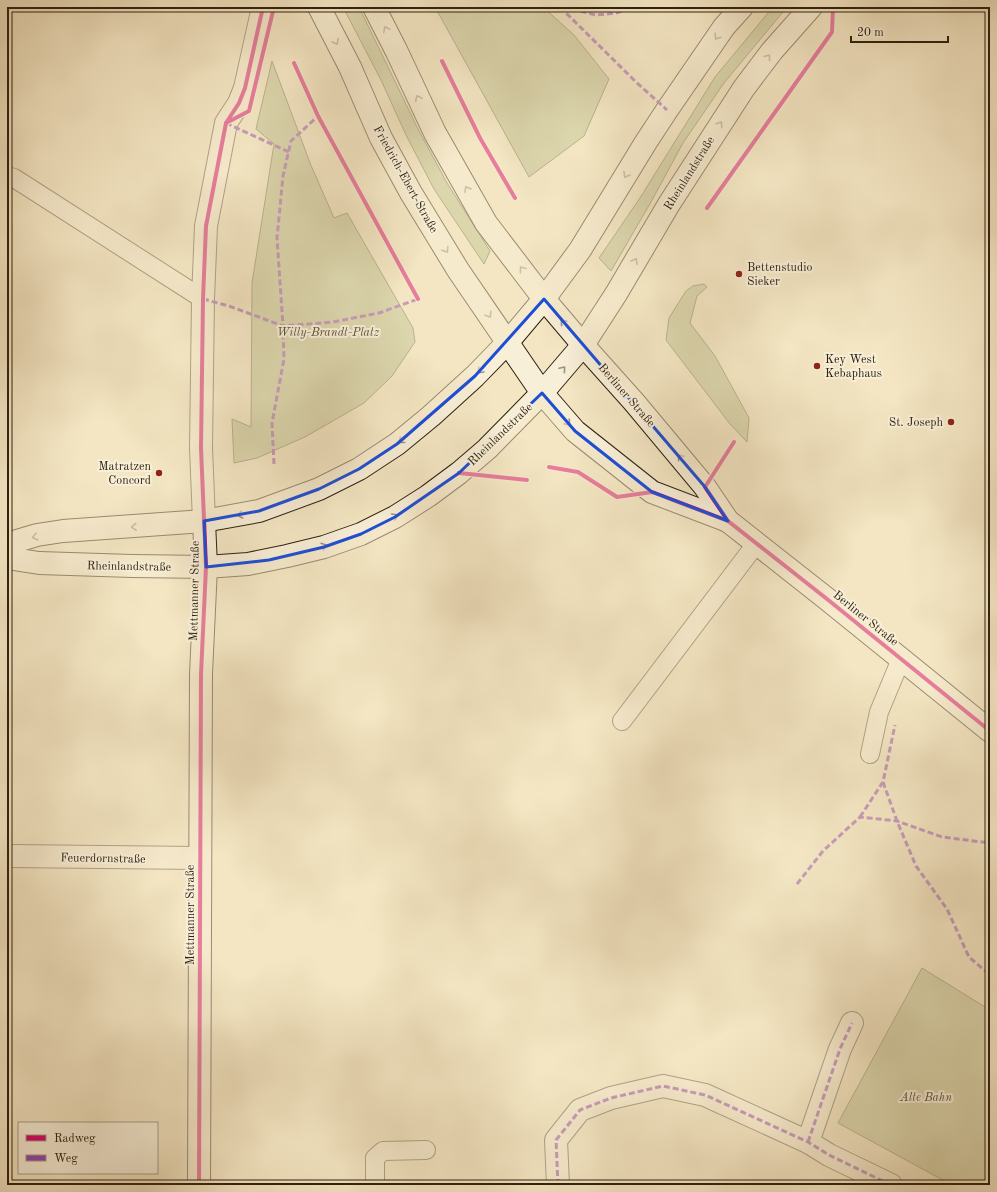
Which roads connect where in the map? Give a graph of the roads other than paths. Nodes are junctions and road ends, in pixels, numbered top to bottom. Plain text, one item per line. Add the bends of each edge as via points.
1 (263, 7) edge
2 (319, 7) edge
3 (374, 7) edge
4 (742, 7) edge
5 (811, 7) edge
6 (7, 176) edge
7 (203, 299) junction
8 (544, 299) junction
9 (507, 343) junction
10 (583, 345) junction
11 (542, 393) junction
12 (204, 521) junction
13 (728, 521) junction
14 (7, 544) edge
15 (756, 544) junction
16 (7, 558) edge
17 (206, 568) junction
18 (901, 658) junction
19 (622, 722) dead end
20 (990, 731) edge
21 (870, 754) dead end
22 (7, 856) edge
23 (200, 858) junction
24 (852, 1023) dead end
25 (808, 1142) junction
26 (426, 1150) dead end
27 (199, 1185) edge
28 (375, 1185) edge
29 (558, 1185) edge
30 (891, 1185) edge

1 - 7 main road, Mettmanner Straße via 244,88 239,103 226,123 206,226
2 -> 9 main road, Friedrich-Ebert-Straße via 350,67 381,138 411,193
8 -> 3 main road via 486,223 435,134
4 -> 8 main road via 724,27 646,142 580,250
10 -> 5 main road, Rheinlandstraße via 744,88 772,51
6 - 7 lane via 14,178
7 - 12 main road, Mettmanner Straße via 201,453
8 - 9 main road
10 -> 8 main road, Berliner Straße
9 - 11 main road, Friedrich-Ebert-Straße
9 -> 12 main road via 476,376 431,416 359,469 318,489 259,511
11 -> 10 main road, Rheinlandstraße
13 -> 10 main road, Berliner Straße via 705,487
11 -> 13 main road, Berliner Straße via 575,431 652,492
17 -> 11 main road, Rheinlandstraße via 248,564 317,549 361,534 395,517 459,473 487,449
12 -> 14 main road via 63,531
12 - 17 main road, Mettmanner Straße
13 - 15 main road, Berliner Straße
15 - 18 main road, Berliner Straße
15 - 19 lane
16 - 17 main road, Rheinlandstraße via 39,563
17 - 23 main road, Mettmanner Straße via 201,674
18 - 20 main road, Berliner Straße
18 - 21 lane via 879,712
22 - 23 main road, Feuerdornstraße
23 - 27 main road, Mettmanner Straße
24 - 25 main road via 840,1049
25 - 29 main road via 704,1095 663,1086 611,1098 580,1110 556,1140
25 - 30 main road
26 - 28 lane via 383,1151 375,1158

